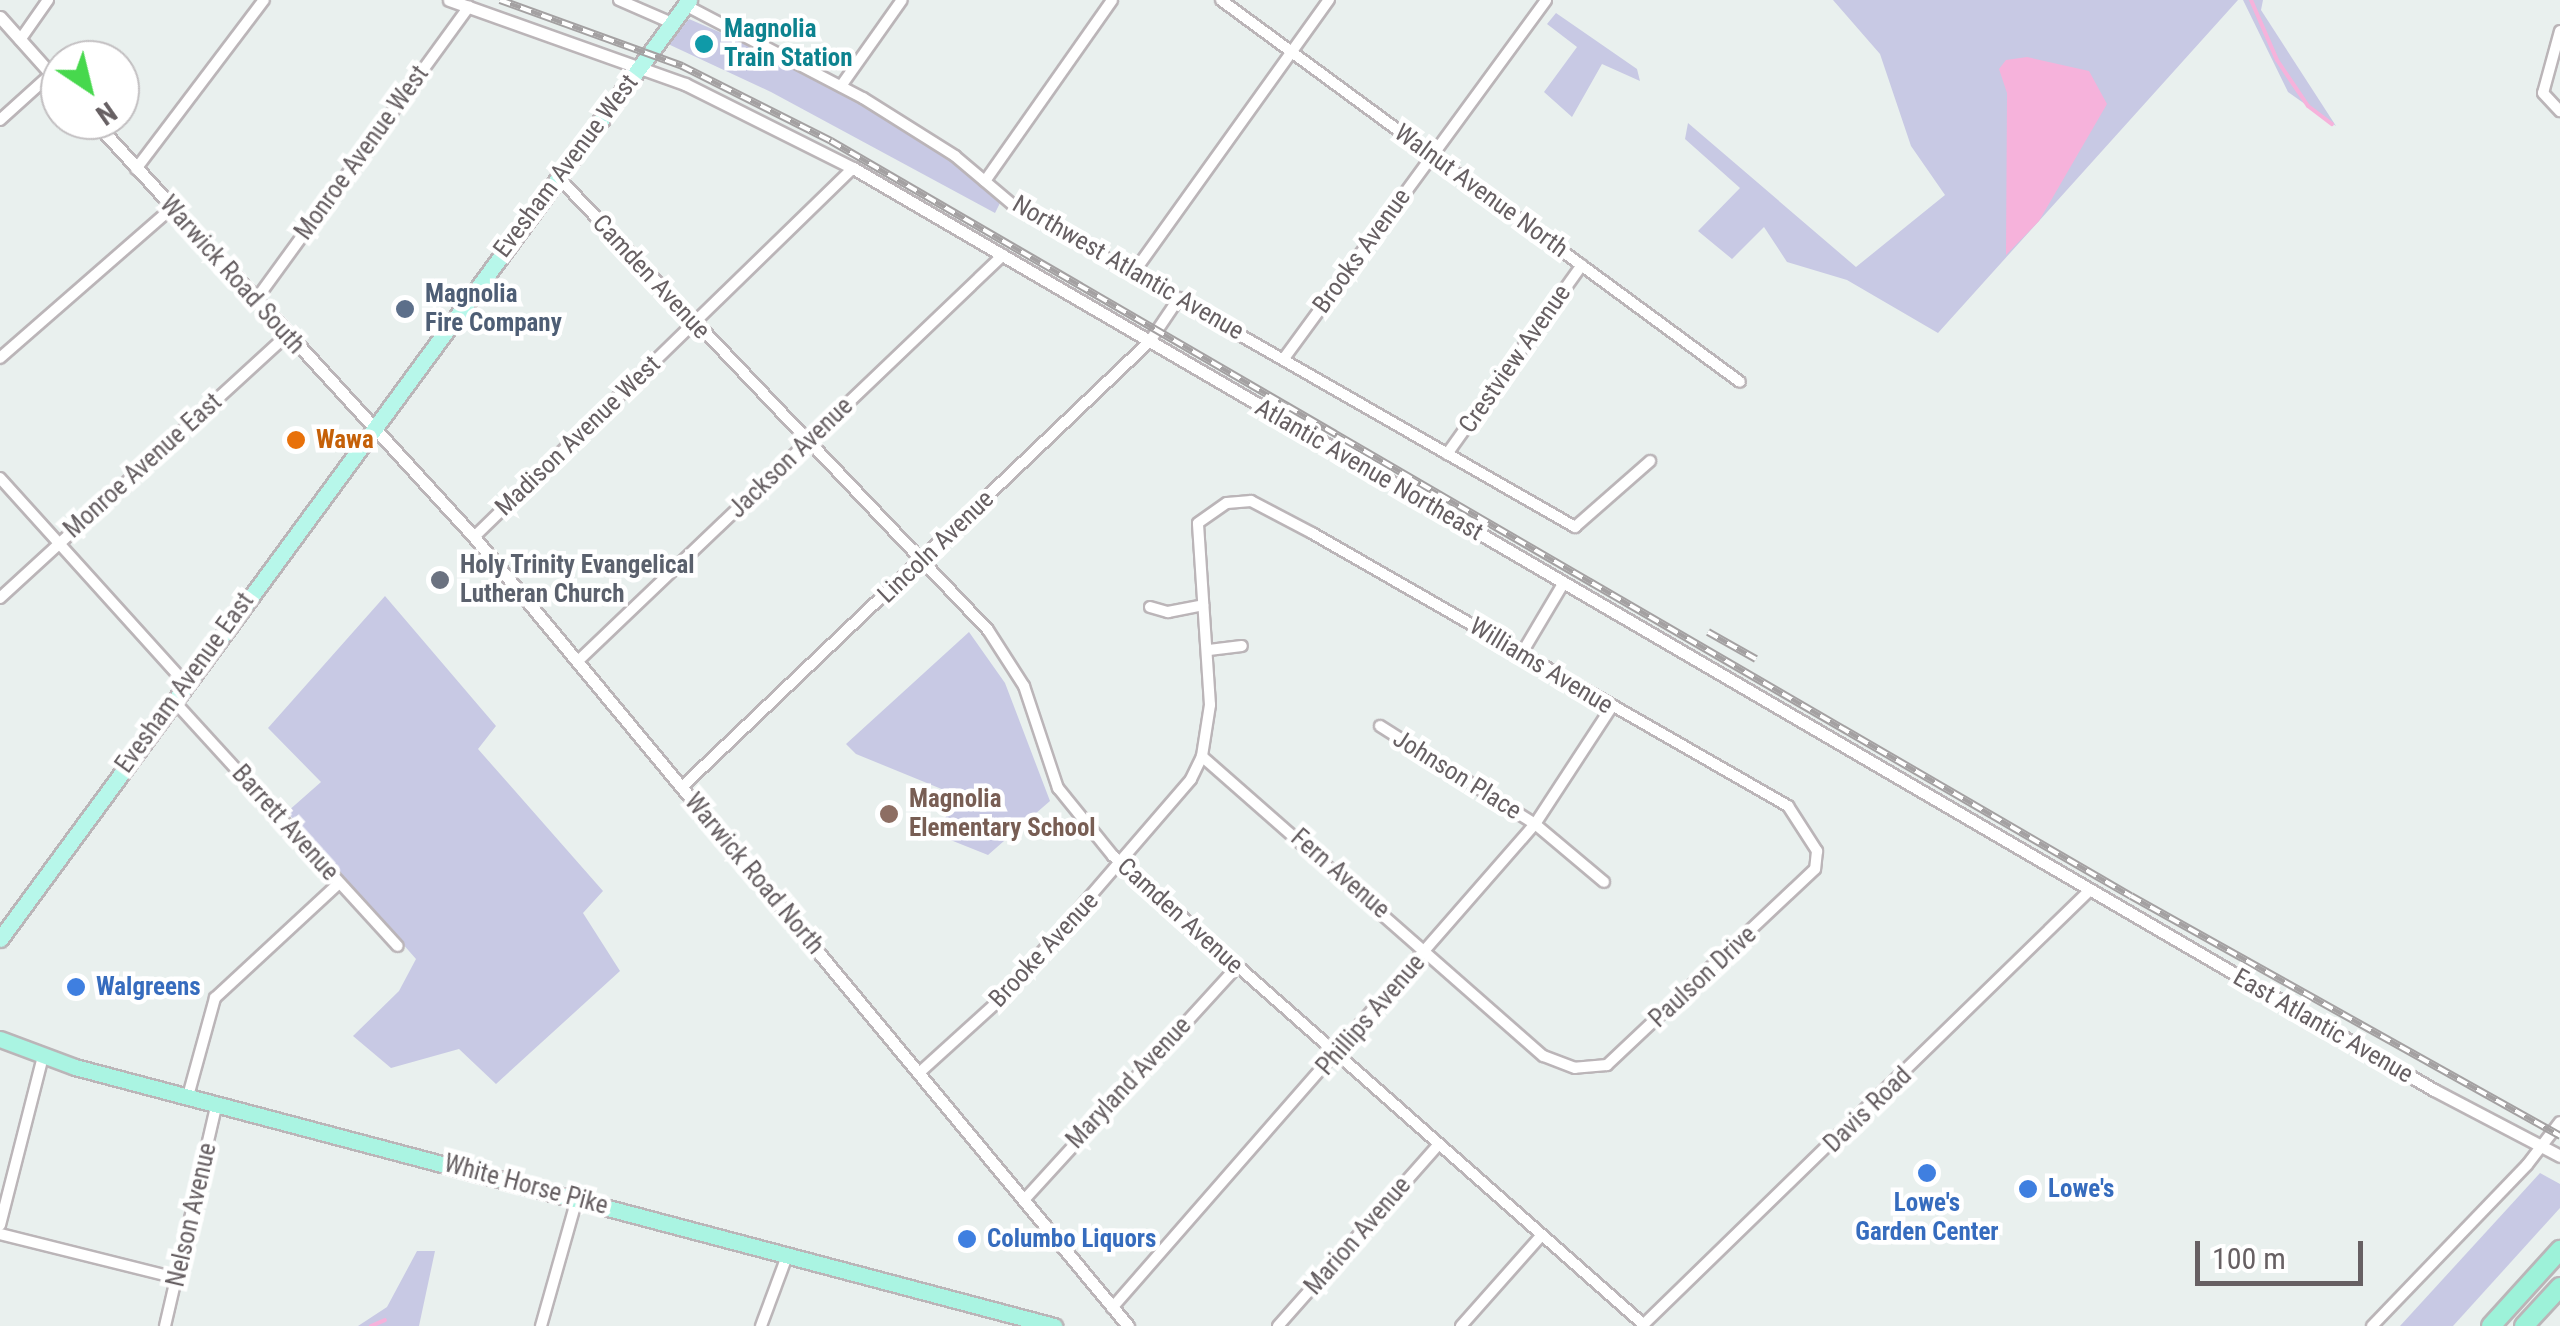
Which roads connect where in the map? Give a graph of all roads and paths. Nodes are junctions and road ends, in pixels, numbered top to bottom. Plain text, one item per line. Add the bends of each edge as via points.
1 (48, 0) edge
2 (264, 0) edge
3 (449, 0) edge
4 (619, 0) edge
5 (902, 0) edge
6 (1112, 0) edge
7 (1221, 0) edge
8 (1329, 0) edge
9 (1546, 0) edge
10 (687, 2) edge
11 (469, 6) junction
12 (0, 17) edge
13 (672, 23) junction
14 (2560, 31) edge
15 (20, 40) junction
16 (1292, 52) junction
17 (40, 62) edge
18 (640, 66) junction
19 (841, 86) junction
20 (40, 90) edge
21 (2557, 110) edge
22 (0, 120) edge
23 (110, 140) edge
24 (1431, 155) junction
25 (853, 168) junction
26 (136, 169) junction
27 (557, 176) junction
28 (984, 181) junction
29 (172, 208) junction
30 (1003, 256) junction
31 (1582, 265) junction
32 (1134, 272) junction
33 (1180, 298) junction
34 (255, 301) junction
35 (694, 324) junction
36 (286, 335) junction
37 (1150, 341) junction
38 (1285, 357) junction
39 (0, 358) edge
40 (1740, 382) dead end
41 (373, 429) junction
42 (806, 443) junction
43 (1448, 454) junction
44 (1650, 461) dead end
45 (0, 478) edge
46 (474, 536) junction
47 (60, 542) junction
48 (922, 560) junction
49 (1563, 584) junction
50 (0, 598) edge
51 (1203, 605) junction
52 (1150, 607) dead end
53 (1242, 646) dead end
54 (1209, 650) junction
55 (1522, 653) junction
56 (578, 661) junction
57 (185, 683) junction
58 (173, 700) junction
59 (1611, 708) junction
60 (1380, 726) dead end
61 (1202, 756) junction
62 (682, 787) junction
63 (1536, 824) junction
64 (1816, 856) joint
65 (1123, 865) junction
66 (339, 882) junction
67 (1604, 882) dead end
68 (2090, 890) junction
69 (0, 940) edge
70 (398, 946) dead end
71 (1428, 949) junction
72 (1236, 968) junction
73 (0, 1040) edge
74 (43, 1056) junction
75 (1336, 1056) junction
76 (1570, 1066) joint
77 (919, 1073) junction
78 (188, 1096) junction
79 (217, 1104) junction
80 (2560, 1122) edge
81 (1437, 1146) junction
82 (2542, 1146) junction
83 (2560, 1156) edge
84 (577, 1198) junction
85 (1024, 1200) junction
86 (0, 1225) edge
87 (0, 1234) edge
88 (1540, 1237) junction
89 (2560, 1250) edge
90 (787, 1256) junction
91 (177, 1278) junction
92 (2560, 1287) edge
93 (1112, 1308) junction
94 (1643, 1325) edge
95 (165, 1326) edge
96 (541, 1326) edge
97 (761, 1326) edge
98 (1054, 1326) edge
99 (1128, 1326) edge
100 (1278, 1326) edge
101 (1460, 1326) edge
102 (2372, 1326) edge
103 (2491, 1326) edge
104 (2524, 1326) edge

1 - 15 street
2 - 26 street
3 - 11 street, Atlantic Avenue Northeast
4 - 13 street
5 - 19 street
6 - 28 street
7 - 16 street, Walnut Avenue North
8 - 16 street
9 - 24 street, Brooks Avenue
10 - 13 main road, Evesham Avenue West
10 - 19 street, Northwest Atlantic Avenue
11 - 18 street, Atlantic Avenue Northeast
11 - 34 street, Monroe Avenue West
12 - 15 street
13 - 18 main road, Evesham Avenue West
14 - 21 street via 2543,93
15 - 17 street
16 - 24 street, Walnut Avenue North
16 - 32 street
18 - 25 street, Atlantic Avenue Northeast
18 - 27 main road, Evesham Avenue West
19 - 28 street, Northwest Atlantic Avenue
20 - 22 street
23 - 26 street, Warwick Road South
24 - 31 street, Walnut Avenue North
24 - 38 street, Brooks Avenue
25 - 30 street, Atlantic Avenue Northeast
25 - 35 street, Madison Avenue West
26 - 29 street, Warwick Road South
27 - 35 street, Camden Avenue
27 - 41 main road, Evesham Avenue West
28 - 32 street, Northwest Atlantic Avenue via 1013,205
29 - 34 street, Warwick Road South
29 - 39 street
30 - 37 street, Atlantic Avenue Northeast
30 - 42 street, Jackson Avenue
31 - 40 street, Walnut Avenue North
31 - 43 street, Crestview Avenue
32 - 33 street, Northwest Atlantic Avenue
33 - 37 street, Lincoln Avenue
33 - 38 street, Northwest Atlantic Avenue
34 - 36 street, Warwick Road South
35 - 42 street, Camden Avenue
35 - 46 street, Madison Avenue West
36 - 41 street, Warwick Road South
36 - 47 street, Monroe Avenue East
37 - 48 street, Lincoln Avenue
37 - 49 street, Atlantic Avenue Northeast
38 - 43 street, Northwest Atlantic Avenue
41 - 46 street, Warwick Road North
41 - 57 main road, Evesham Avenue East
42 - 48 street, Camden Avenue
42 - 56 street, Jackson Avenue
43 - 44 street, Northwest Atlantic Avenue via 1575,527
45 - 47 street
46 - 56 street, Warwick Road North
47 - 50 street, Monroe Avenue East
47 - 57 street
48 - 62 street, Lincoln Avenue
48 - 65 street, Camden Avenue via 1009,658 1058,788
49 - 55 street
49 - 68 street, Atlantic Avenue Northeast
51 - 52 street via 1168,612
51 - 54 street
51 - 55 street, Williams Avenue via 1198,523 1226,503 1240,502 1312,533
53 - 54 street
54 - 61 street
55 - 59 street, Williams Avenue
56 - 62 street, Warwick Road North
57 - 58 main road, Evesham Avenue East
58 - 66 street, Barrett Avenue
58 - 69 main road, Evesham Avenue East
59 - 63 street, Phillips Avenue
59 - 64 street, Williams Avenue via 1788,806
60 - 63 street, Johnson Place
61 - 65 street, Brooke Avenue
61 - 71 street, Fern Avenue
62 - 77 street, Warwick Road North
63 - 67 street, Johnson Place
63 - 71 street, Phillips Avenue
64 - 76 street, Paulson Drive via 1814,869 1788,898 1607,1066
65 - 72 street, Camden Avenue
65 - 77 street, Brooke Avenue via 1004,996
66 - 70 street, Barrett Avenue
66 - 78 street via 215,998
68 - 82 street, East Atlantic Avenue
68 - 94 street, Davis Road
71 - 75 street, Phillips Avenue
71 - 76 street, Fern Avenue via 1543,1056
72 - 75 street, Camden Avenue
72 - 85 street, Maryland Avenue
73 - 74 highway, White Horse Pike
74 - 78 highway, White Horse Pike
74 - 86 street
75 - 81 street, Camden Avenue
75 - 93 street, Phillips Avenue
77 - 85 street, Warwick Road North
78 - 79 highway, White Horse Pike
79 - 84 highway, White Horse Pike
79 - 91 street, Nelson Avenue
80 - 82 street
81 - 88 street, Camden Avenue
81 - 100 street, Marion Avenue
82 - 83 street, East Atlantic Avenue
82 - 102 street
84 - 90 highway, White Horse Pike
84 - 96 street
85 - 93 street, Warwick Road North
87 - 91 street
88 - 94 street, Camden Avenue
88 - 101 street
89 - 103 highway
90 - 97 street
90 - 98 highway, White Horse Pike
91 - 95 street, Nelson Avenue
92 - 104 highway
93 - 99 street, Warwick Road North

